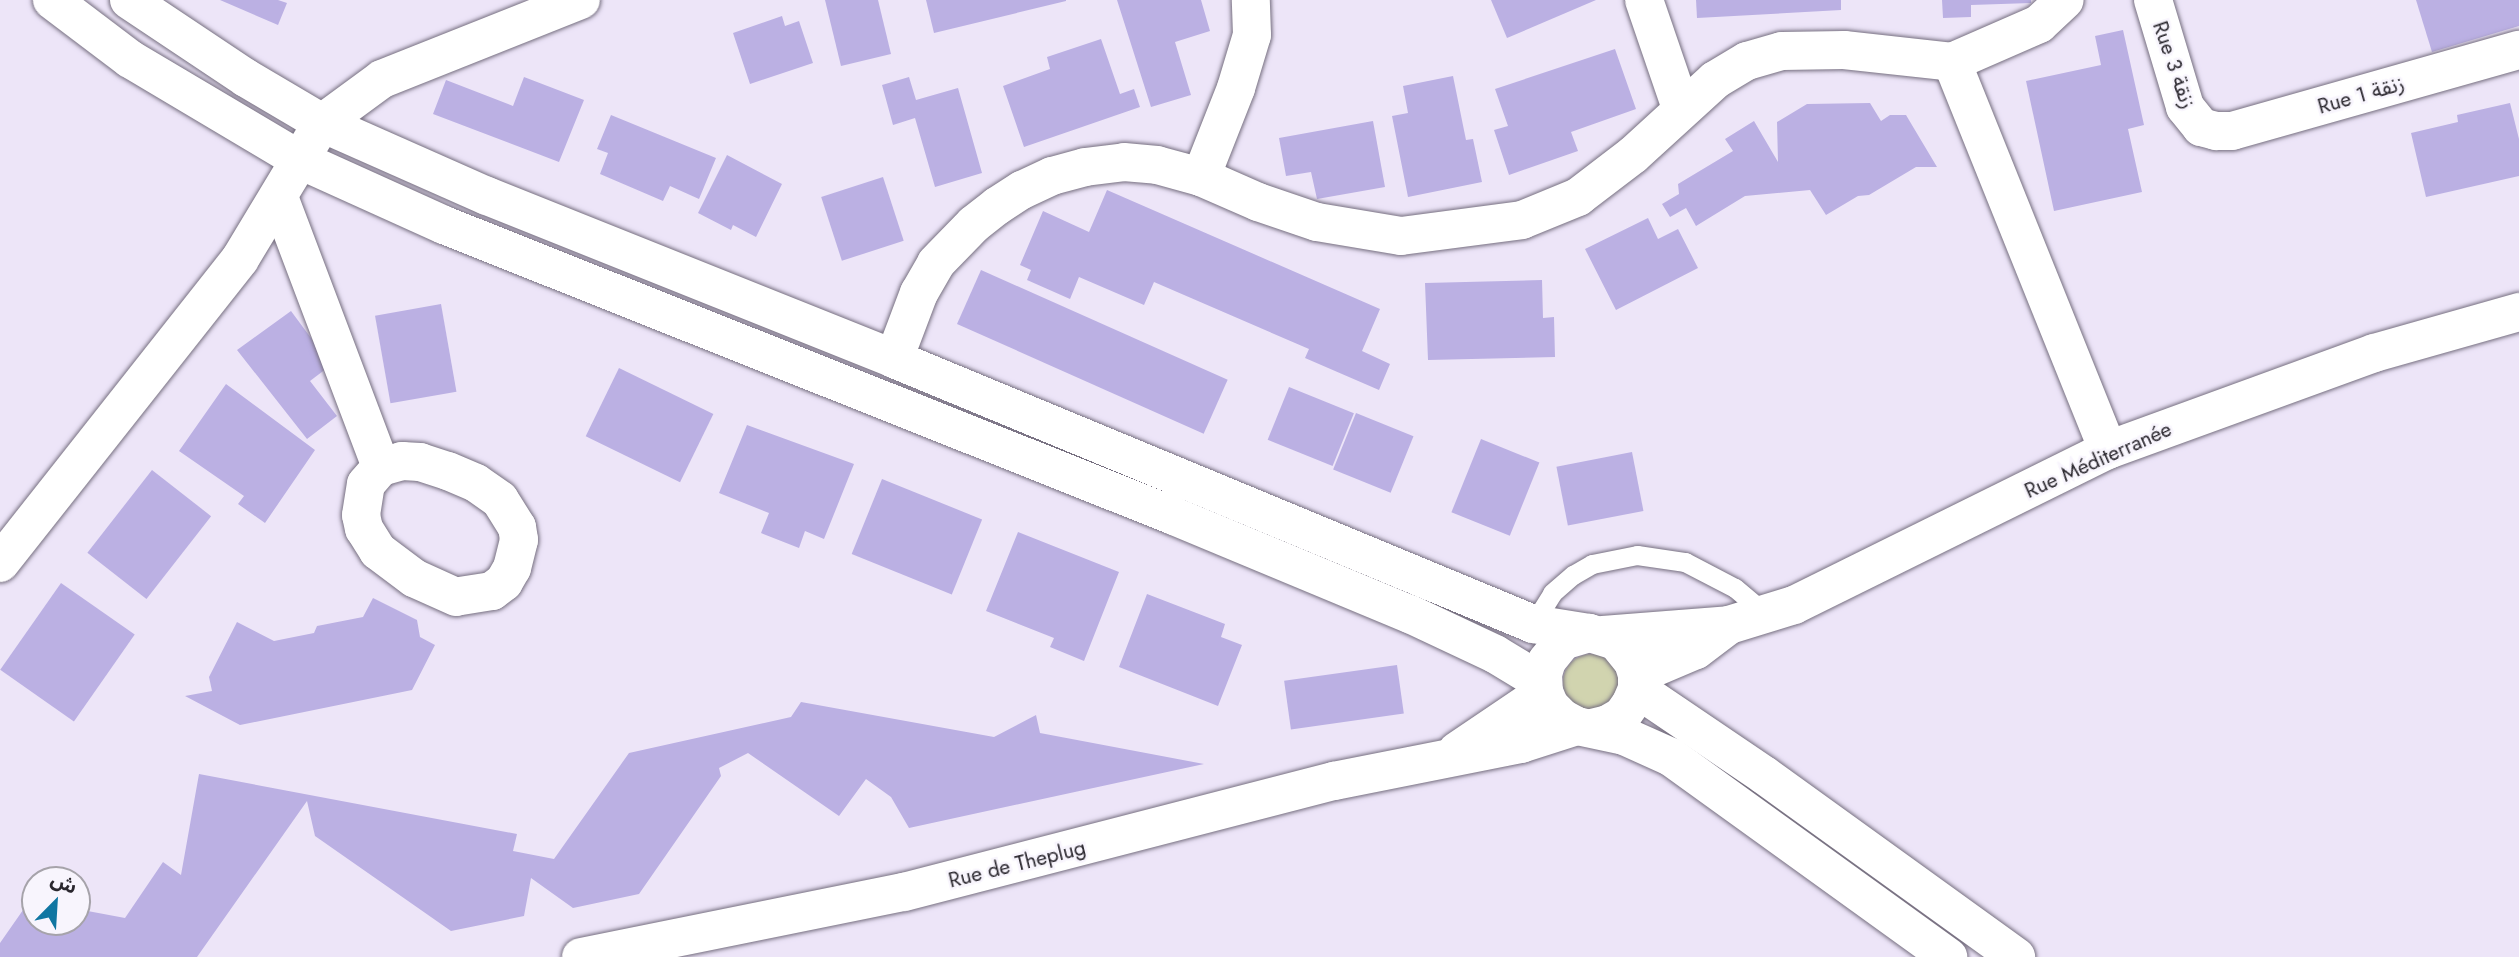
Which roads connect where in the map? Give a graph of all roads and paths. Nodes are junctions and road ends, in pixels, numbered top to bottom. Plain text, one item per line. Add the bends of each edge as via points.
1 (52, 0) edge
2 (1251, 0) edge
3 (1644, 0) edge
4 (2064, 0) edge
5 (2153, 0) edge
6 (569, 2) edge
7 (150, 7) edge
8 (2519, 50) edge
9 (1952, 62) junction
10 (1681, 108) junction
11 (322, 123) junction
12 (2201, 127) joint
13 (300, 160) junction
14 (1201, 177) junction
15 (279, 197) junction
16 (2519, 312) edge
17 (894, 359) junction
18 (2108, 450) junction
19 (380, 467) dead end
20 (0, 563) edge
21 (1766, 614) junction
22 (1532, 624) junction
23 (1729, 625) junction
24 (1596, 634) junction
25 (1637, 682) junction
26 (1543, 687) junction
27 (1584, 727) junction
28 (1450, 757) junction
29 (581, 957) edge
30 (1948, 957) edge
31 (2016, 957) edge

1 - 13 street via 130,59
2 - 14 street via 1252,36
3 - 10 street
4 - 9 street via 2039,24
5 - 12 street, Rue 3 زنقة via 2185,107
6 - 11 street via 382,79
7 - 11 street
8 - 12 street, Rue 1 زنقة via 2232,131
9 - 10 street via 1844,50 1782,51 1747,61
9 - 18 street
10 - 14 street via 1633,155 1578,197 1522,220 1456,231 1401,236 1344,228 1258,202
11 - 13 street
11 - 17 street via 486,196
13 - 15 street
13 - 26 street via 444,225 1397,609 1495,654
14 - 17 street via 1124,162 1052,176 1022,190 974,224 936,264 919,293
15 - 19 street
15 - 20 street via 209,301
16 - 18 street, Rue Méditerranée via 2374,353
17 - 22 street
18 - 21 street, Rue Méditerranée via 1794,605
21 - 22 lane via 1735,588 1685,562 1637,555 1592,564 1573,575 1552,593
21 - 23 street, Rue Méditerranée
22 - 24 street
23 - 24 street, Rue Méditerranée
23 - 25 street, Rue Méditerranée via 1696,650
24 - 25 street via 1626,650
24 - 26 street via 1576,635 1553,650 1546,661
25 - 27 street via 1632,703 1622,716 1608,724
25 - 31 street
26 - 27 street via 1550,706 1562,718
26 - 28 street
27 - 28 street
27 - 30 street via 1644,743 1671,757
28 - 29 street, Rue de Theplug via 1334,780 904,892

